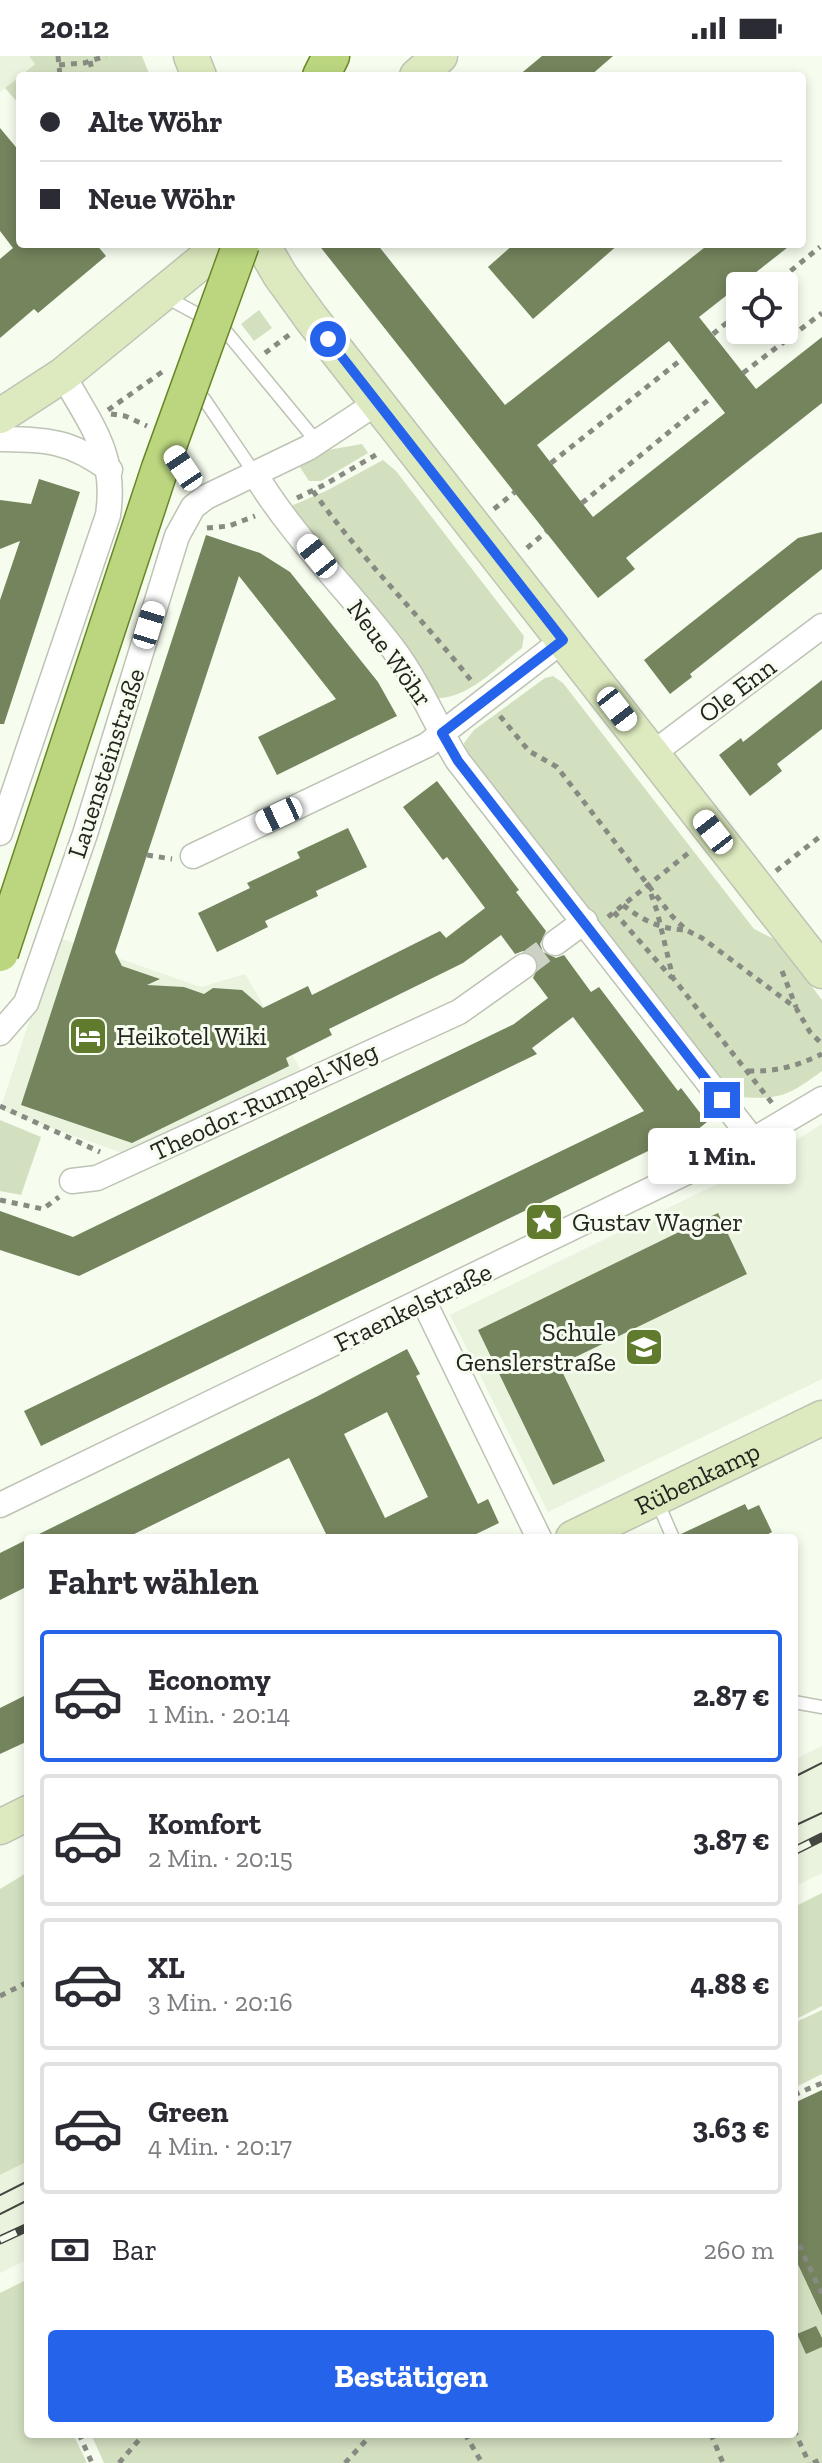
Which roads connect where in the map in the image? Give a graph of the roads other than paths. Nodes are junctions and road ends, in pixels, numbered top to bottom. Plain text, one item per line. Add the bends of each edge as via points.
1 (440, 56) edge
2 (422, 72) edge
3 (186, 248) edge
4 (218, 248) edge
5 (240, 248) edge
6 (264, 248) edge
7 (170, 286) junction
8 (63, 375) junction
9 (378, 402) junction
10 (0, 416) edge
11 (0, 439) edge
12 (317, 442) junction
13 (175, 455) dead end
14 (110, 470) junction
15 (255, 474) junction
16 (822, 626) edge
17 (563, 640) junction
18 (442, 733) junction
19 (652, 754) junction
20 (0, 833) edge
21 (193, 856) dead end
22 (588, 925) junction
23 (555, 943) tunnel mouth
24 (0, 953) edge
25 (524, 966) tunnel mouth
26 (822, 971) edge
27 (0, 1033) edge
28 (822, 1099) edge
29 (753, 1140) junction
30 (72, 1181) road end
31 (424, 1302) junction
32 (822, 1418) edge
33 (656, 1498) junction
34 (0, 1505) edge
35 (537, 1534) edge
36 (581, 1534) edge
37 (671, 1534) edge
38 (798, 1703) edge
39 (822, 1707) edge
40 (24, 1815) edge
41 (0, 1827) edge

1 - 2 street
3 - 7 street
4 - 7 street
5 - 24 main road, bridge via 160,468
6 - 9 street via 311,318
7 - 8 street
7 - 12 lane via 223,328
8 - 10 street
8 - 14 street
9 - 12 street, Lauensteinstraße
9 - 17 street
11 - 14 street via 61,443 86,452
12 - 15 street, Lauensteinstraße
13 - 15 lane via 158,430 204,399
14 - 20 street via 108,515
15 - 18 street, Neue Wöhr via 397,654
15 - 27 street, Lauensteinstraße via 193,507 177,536 85,834 26,1003
16 - 19 street, Ole Enn
17 - 18 street
17 - 19 street
18 - 21 street via 413,752
18 - 22 street, Neue Wöhr via 458,761
19 - 26 street
22 - 23 street
22 - 29 street, Neue Wöhr
25 - 30 street, Theodor-Rumpel-Weg via 459,1012 97,1178
28 - 29 street, Fraenkelstraße
29 - 31 street, Fraenkelstraße
31 - 34 street, Fraenkelstraße
31 - 35 street
32 - 33 street, Rübenkamp
33 - 36 street, Rübenkamp
33 - 37 lane
38 - 39 lane
40 - 41 street

